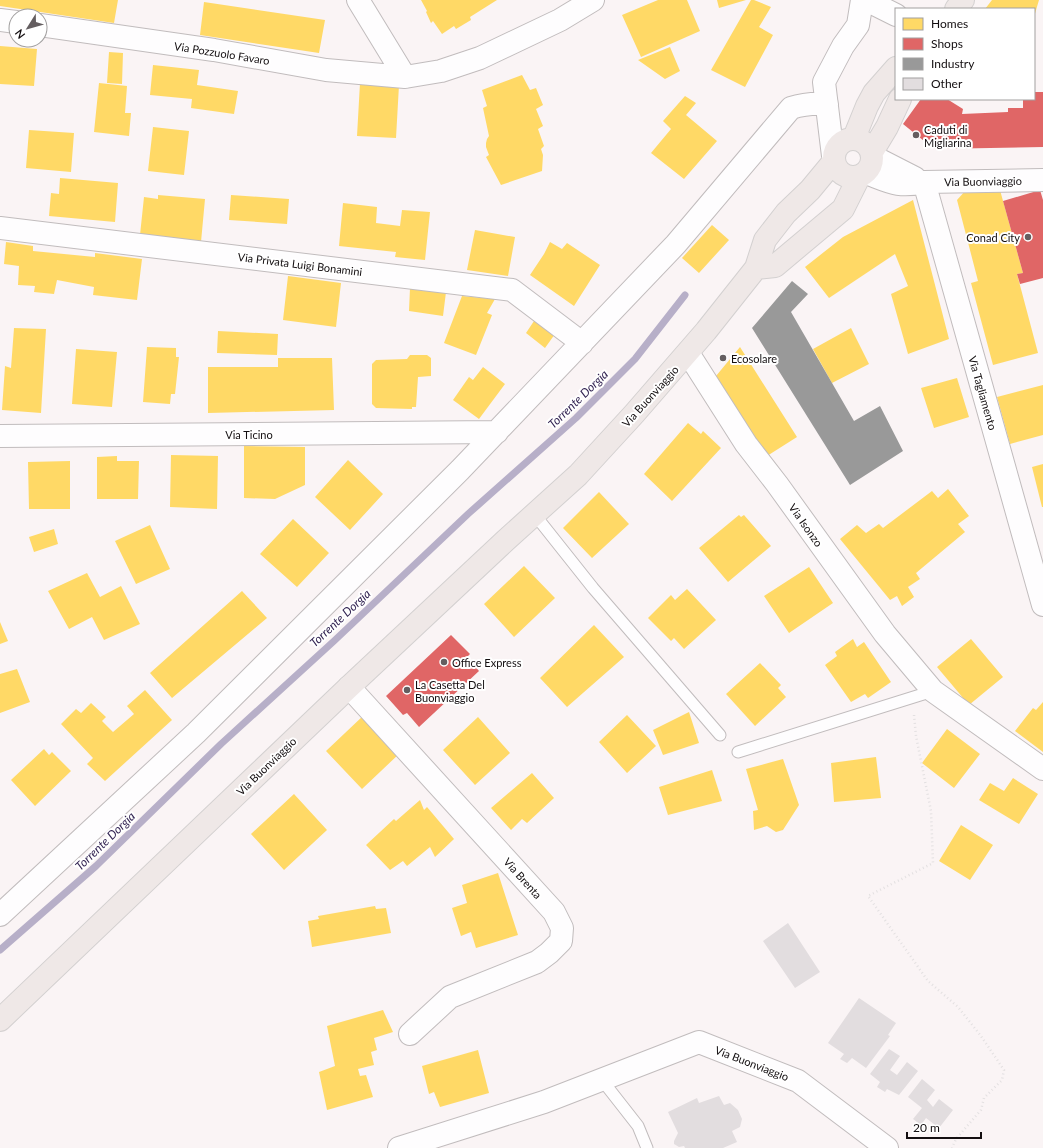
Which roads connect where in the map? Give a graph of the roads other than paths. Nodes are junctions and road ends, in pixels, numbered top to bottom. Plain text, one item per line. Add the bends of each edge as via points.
1 (358, 0) edge
2 (593, 0) edge
3 (862, 0) edge
4 (866, 0) edge
5 (963, 0) edge
6 (957, 8) edge
7 (895, 14) edge
8 (48, 26) edge
9 (895, 69) edge
10 (405, 77) junction
11 (824, 82) junction
12 (900, 100) edge
13 (827, 104) junction
14 (852, 138) junction
15 (834, 159) junction
16 (868, 164) junction
17 (1043, 180) edge
18 (924, 182) junction
19 (0, 228) edge
20 (756, 268) junction
21 (582, 343) junction
22 (688, 353) junction
23 (497, 432) junction
24 (0, 436) edge
25 (535, 515) junction
26 (1043, 605) edge
27 (349, 687) junction
28 (933, 691) junction
29 (720, 736) dead end
30 (738, 752) dead end
31 (1043, 769) edge
32 (0, 915) edge
33 (0, 1020) edge
34 (410, 1034) dead end
35 (602, 1080) junction
36 (399, 1148) edge
37 (646, 1148) edge
38 (887, 1148) edge

1 - 10 street
2 - 10 street, Via Pozzuolo Favaro via 560,20 480,58 441,71
3 - 11 street via 858,24
4 - 7 street
5 - 6 main road
8 - 10 street, Via Pozzuolo Favaro via 214,50 326,70
9 - 14 main road via 874,92
11 - 13 street
11 - 14 street
12 - 16 main road
13 - 15 street
13 - 21 street via 817,103 791,108 676,244
14 - 15 main road via 844,140 837,147
14 - 16 main road via 864,141 869,146
15 - 16 main road via 835,166 842,174 852,178
15 - 20 main road, Via Buonviaggio via 765,240
16 - 18 street, Via Buonviaggio via 898,184
16 - 20 main road via 843,209 775,266
17 - 18 street, Via Buonviaggio
18 - 26 street, Via Tagliamento
19 - 21 street, Via Privata Luigi Bonamini via 512,290
20 - 22 main road, Via Buonviaggio
21 - 23 street
22 - 25 main road, Via Buonviaggio via 578,475
22 - 28 street, Via Isonzo via 746,444 885,634
23 - 24 street, Via Ticino
23 - 32 street via 196,734
25 - 27 main road, Via Buonviaggio
25 - 29 lane via 593,588
27 - 33 main road, Via Buonviaggio
27 - 34 street, Via Brenta via 554,912 562,928 561,940 537,962 450,997
28 - 30 lane
28 - 31 street, Via Isonzo
35 - 36 street, Via Buonviaggio via 544,1102
35 - 37 lane via 638,1126
35 - 38 street, Via Buonviaggio via 698,1042 798,1081

